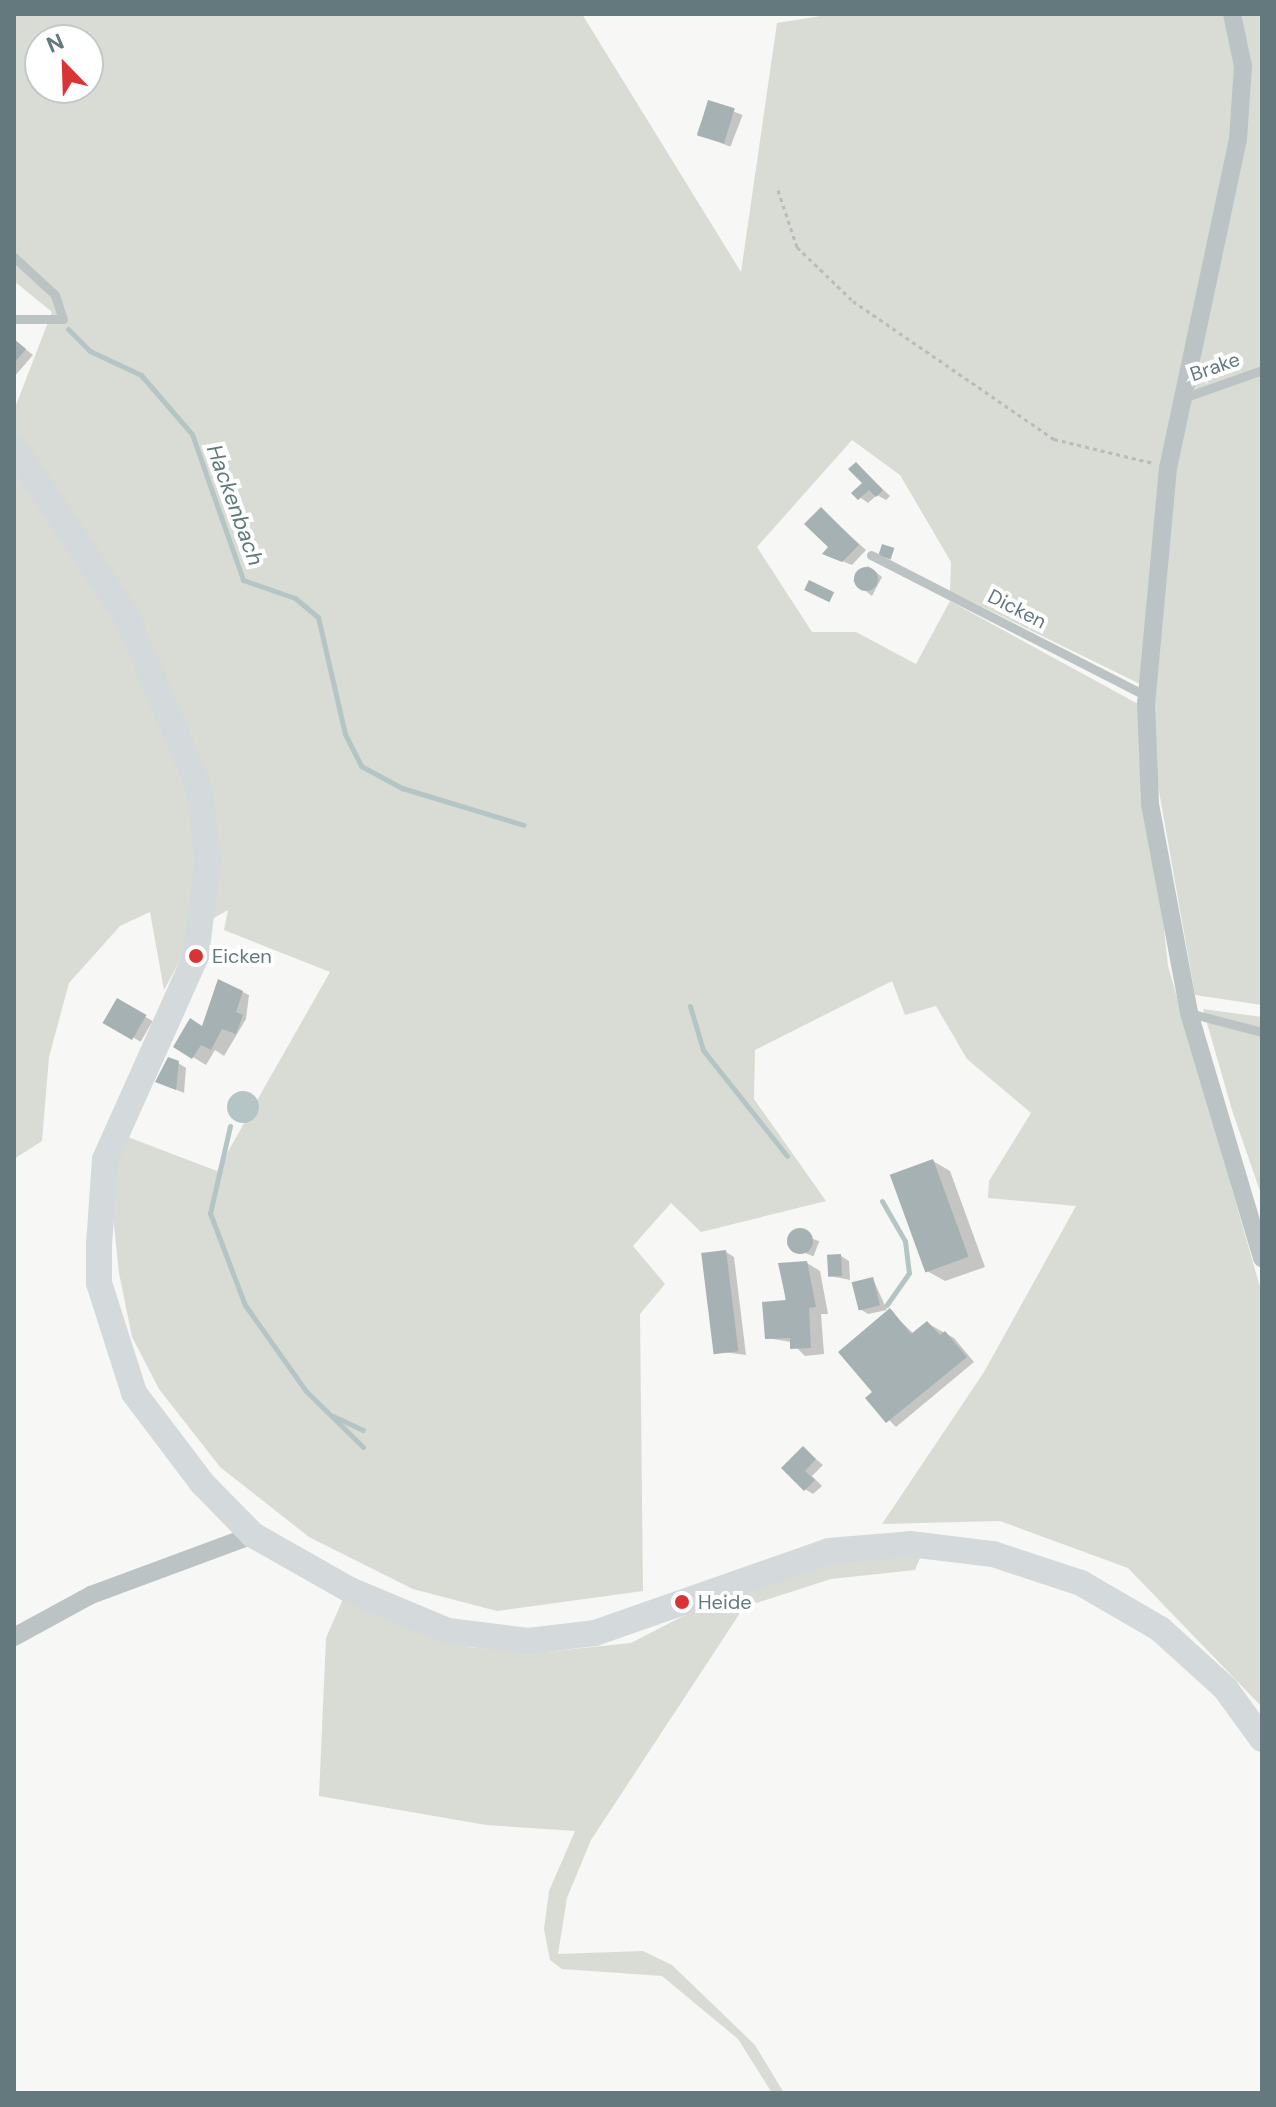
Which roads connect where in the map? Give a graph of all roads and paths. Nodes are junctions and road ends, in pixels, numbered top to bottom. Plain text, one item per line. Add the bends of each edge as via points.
1 (1232, 14) edge
2 (778, 190) dead end
3 (14, 257) edge
4 (14, 319) edge
5 (1262, 370) edge
6 (1180, 399) junction
7 (14, 447) edge
8 (1168, 468) junction
9 (871, 555) dead end
10 (1147, 696) junction
11 (1189, 1013) junction
12 (1262, 1032) edge
13 (1262, 1258) edge
14 (253, 1535) junction
15 (14, 1637) edge
16 (1262, 1739) edge

1 - 6 street via 1243,66 1238,139
2 - 8 path via 797,247 866,310 1054,439
3 - 4 lane via 55,295 63,319
5 - 6 lane, Brake
6 - 8 street
7 - 14 main road via 126,615 199,787 207,906 196,956 105,1159 99,1283 134,1393 202,1483
8 - 10 street
9 - 10 lane, Dicken
10 - 11 street via 1150,804
11 - 12 lane
11 - 13 street
14 - 15 street via 91,1595
14 - 16 main road via 411,1618 528,1641 595,1633 829,1551 910,1544 993,1554 1081,1583 1160,1629 1225,1688

